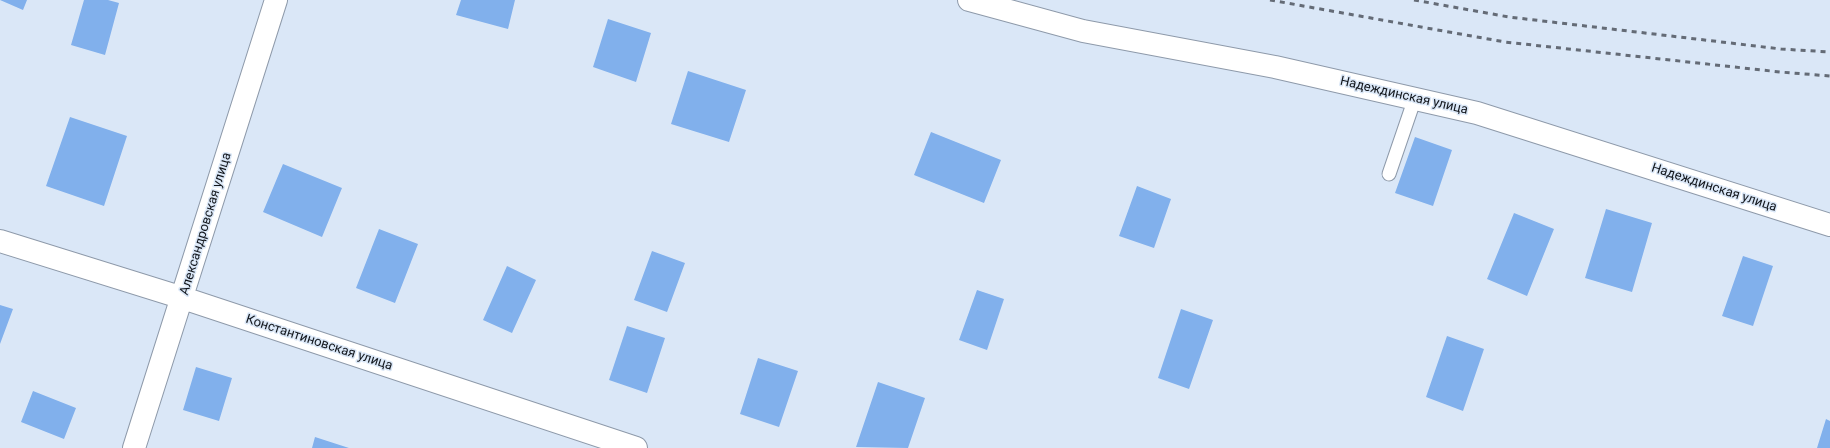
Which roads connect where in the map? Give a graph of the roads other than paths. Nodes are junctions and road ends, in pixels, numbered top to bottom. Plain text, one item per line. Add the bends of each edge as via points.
1 (276, 0) edge
2 (969, 0) edge
3 (1415, 98) junction
4 (1389, 174) dead end
5 (1830, 225) edge
6 (0, 241) edge
7 (183, 298) junction
8 (134, 448) edge
9 (636, 448) edge

1 - 7 street, Александровская улица
2 - 3 street, Надеждинская улица via 1083,31 1276,67
3 - 4 lane
3 - 5 street, Надеждинская улица via 1478,113
6 - 7 street, Константиновская улица
7 - 8 street, Александровская улица
7 - 9 street, Константиновская улица

